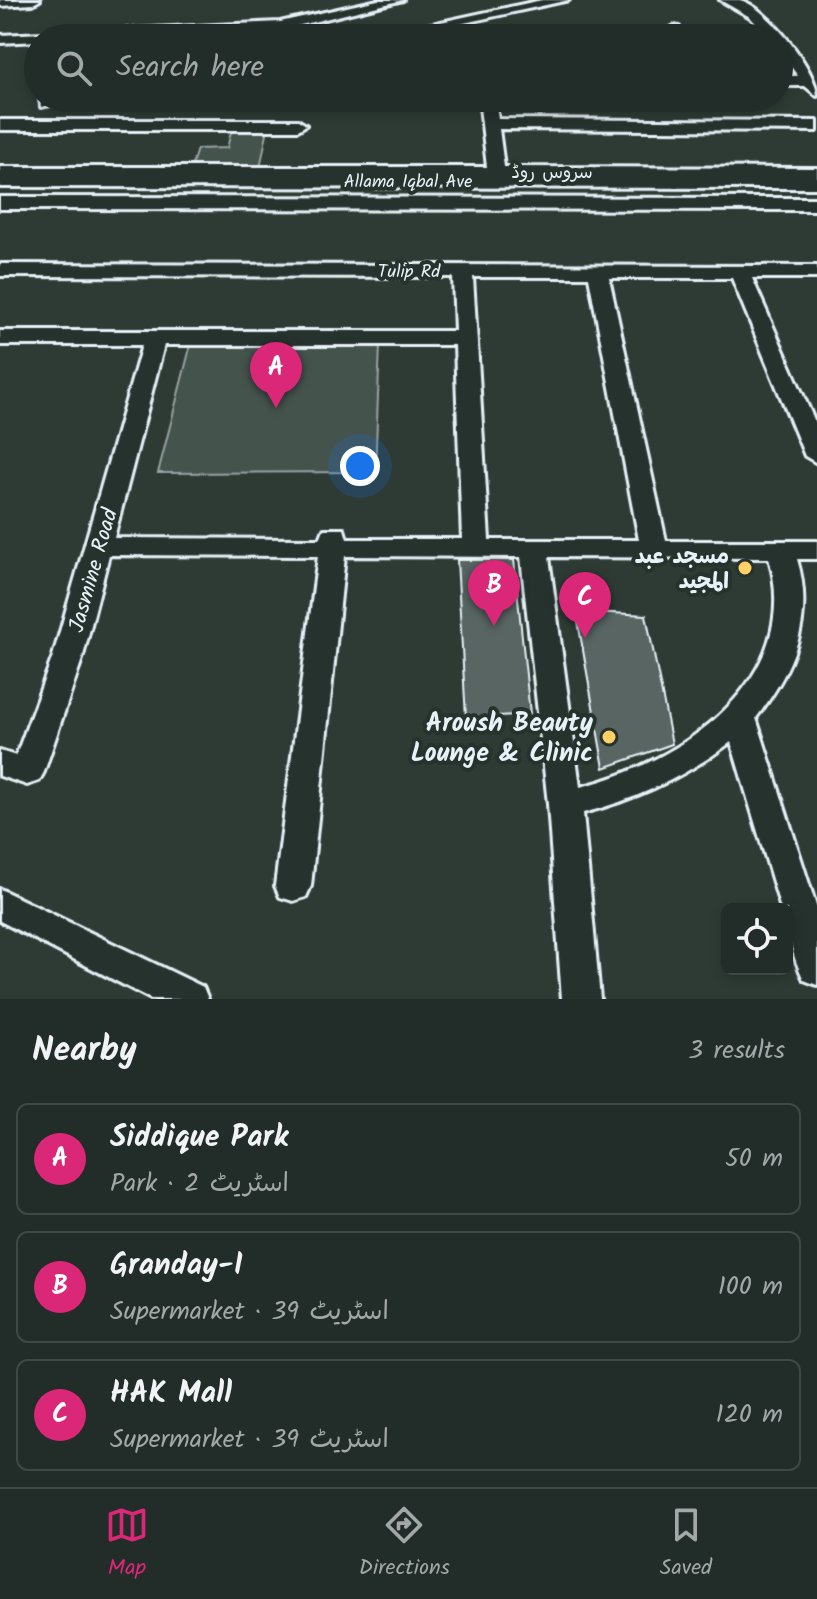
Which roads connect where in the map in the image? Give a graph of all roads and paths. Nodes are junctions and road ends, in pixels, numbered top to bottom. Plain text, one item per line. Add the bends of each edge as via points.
1 (33, 0) edge
2 (362, 0) edge
3 (396, 0) edge
4 (562, 0) edge
5 (727, 0) edge
6 (0, 2) edge
7 (338, 2) edge
8 (149, 24) edge
9 (300, 24) edge
10 (443, 24) edge
11 (763, 24) edge
12 (24, 32) edge
13 (0, 33) edge
14 (24, 38) edge
15 (0, 39) edge
16 (793, 60) edge
17 (812, 86) edge
18 (488, 112) edge
19 (489, 124) junction
20 (0, 125) edge
21 (195, 125) junction
22 (298, 125) dead end
23 (817, 126) edge
24 (179, 158) junction
25 (496, 171) junction
26 (0, 172) edge
27 (817, 173) edge
28 (0, 180) edge
29 (817, 181) edge
30 (0, 193) edge
31 (817, 194) edge
32 (0, 203) edge
33 (817, 204) edge
34 (0, 270) edge
35 (463, 271) junction
36 (598, 271) junction
37 (739, 271) junction
38 (817, 272) edge
39 (155, 337) junction
40 (0, 338) edge
41 (467, 338) junction
42 (811, 428) edge
43 (817, 456) edge
44 (817, 536) edge
45 (102, 539) junction
46 (334, 542) junction
47 (476, 542) junction
48 (653, 542) junction
49 (534, 548) junction
50 (780, 549) junction
51 (817, 550) edge
52 (740, 718) junction
53 (0, 763) edge
54 (565, 804) junction
55 (293, 886) dead end
56 (0, 904) edge
57 (817, 968) edge
58 (189, 999) edge
59 (581, 999) edge

1 - 6 street
2 - 7 street
3 - 9 street
4 - 10 street
5 - 11 street via 745,6
7 - 8 street via 232,19
12 - 13 street
14 - 15 street
16 - 17 street
18 - 19 street
19 - 23 street
19 - 25 street
20 - 21 street
21 - 22 street
21 - 24 street
24 - 25 street, سروس روڈ
24 - 26 street, سروس روڈ
25 - 27 street, سروس روڈ
28 - 29 main road, Allama Iqbal Ave
30 - 31 main road, Allama Iqbal Ave
32 - 33 street, سروس روڈ
34 - 35 street, Tulip Rd
35 - 36 street, Tulip Rd
35 - 41 street
36 - 37 street, Tulip Rd
36 - 48 street
37 - 38 street, Tulip Rd
37 - 42 street
39 - 40 street
39 - 41 street
39 - 45 street, Jasmine Road
41 - 47 street
42 - 43 street
44 - 48 street
45 - 46 street
45 - 53 street, Jasmine Road via 27,772
46 - 47 street
46 - 55 street
47 - 48 street
47 - 49 street
48 - 49 street
48 - 50 street
49 - 54 street
50 - 51 street
50 - 52 street via 790,590 788,634 771,677
52 - 54 street via 694,755 635,784
52 - 57 street
54 - 59 street
56 - 58 street

